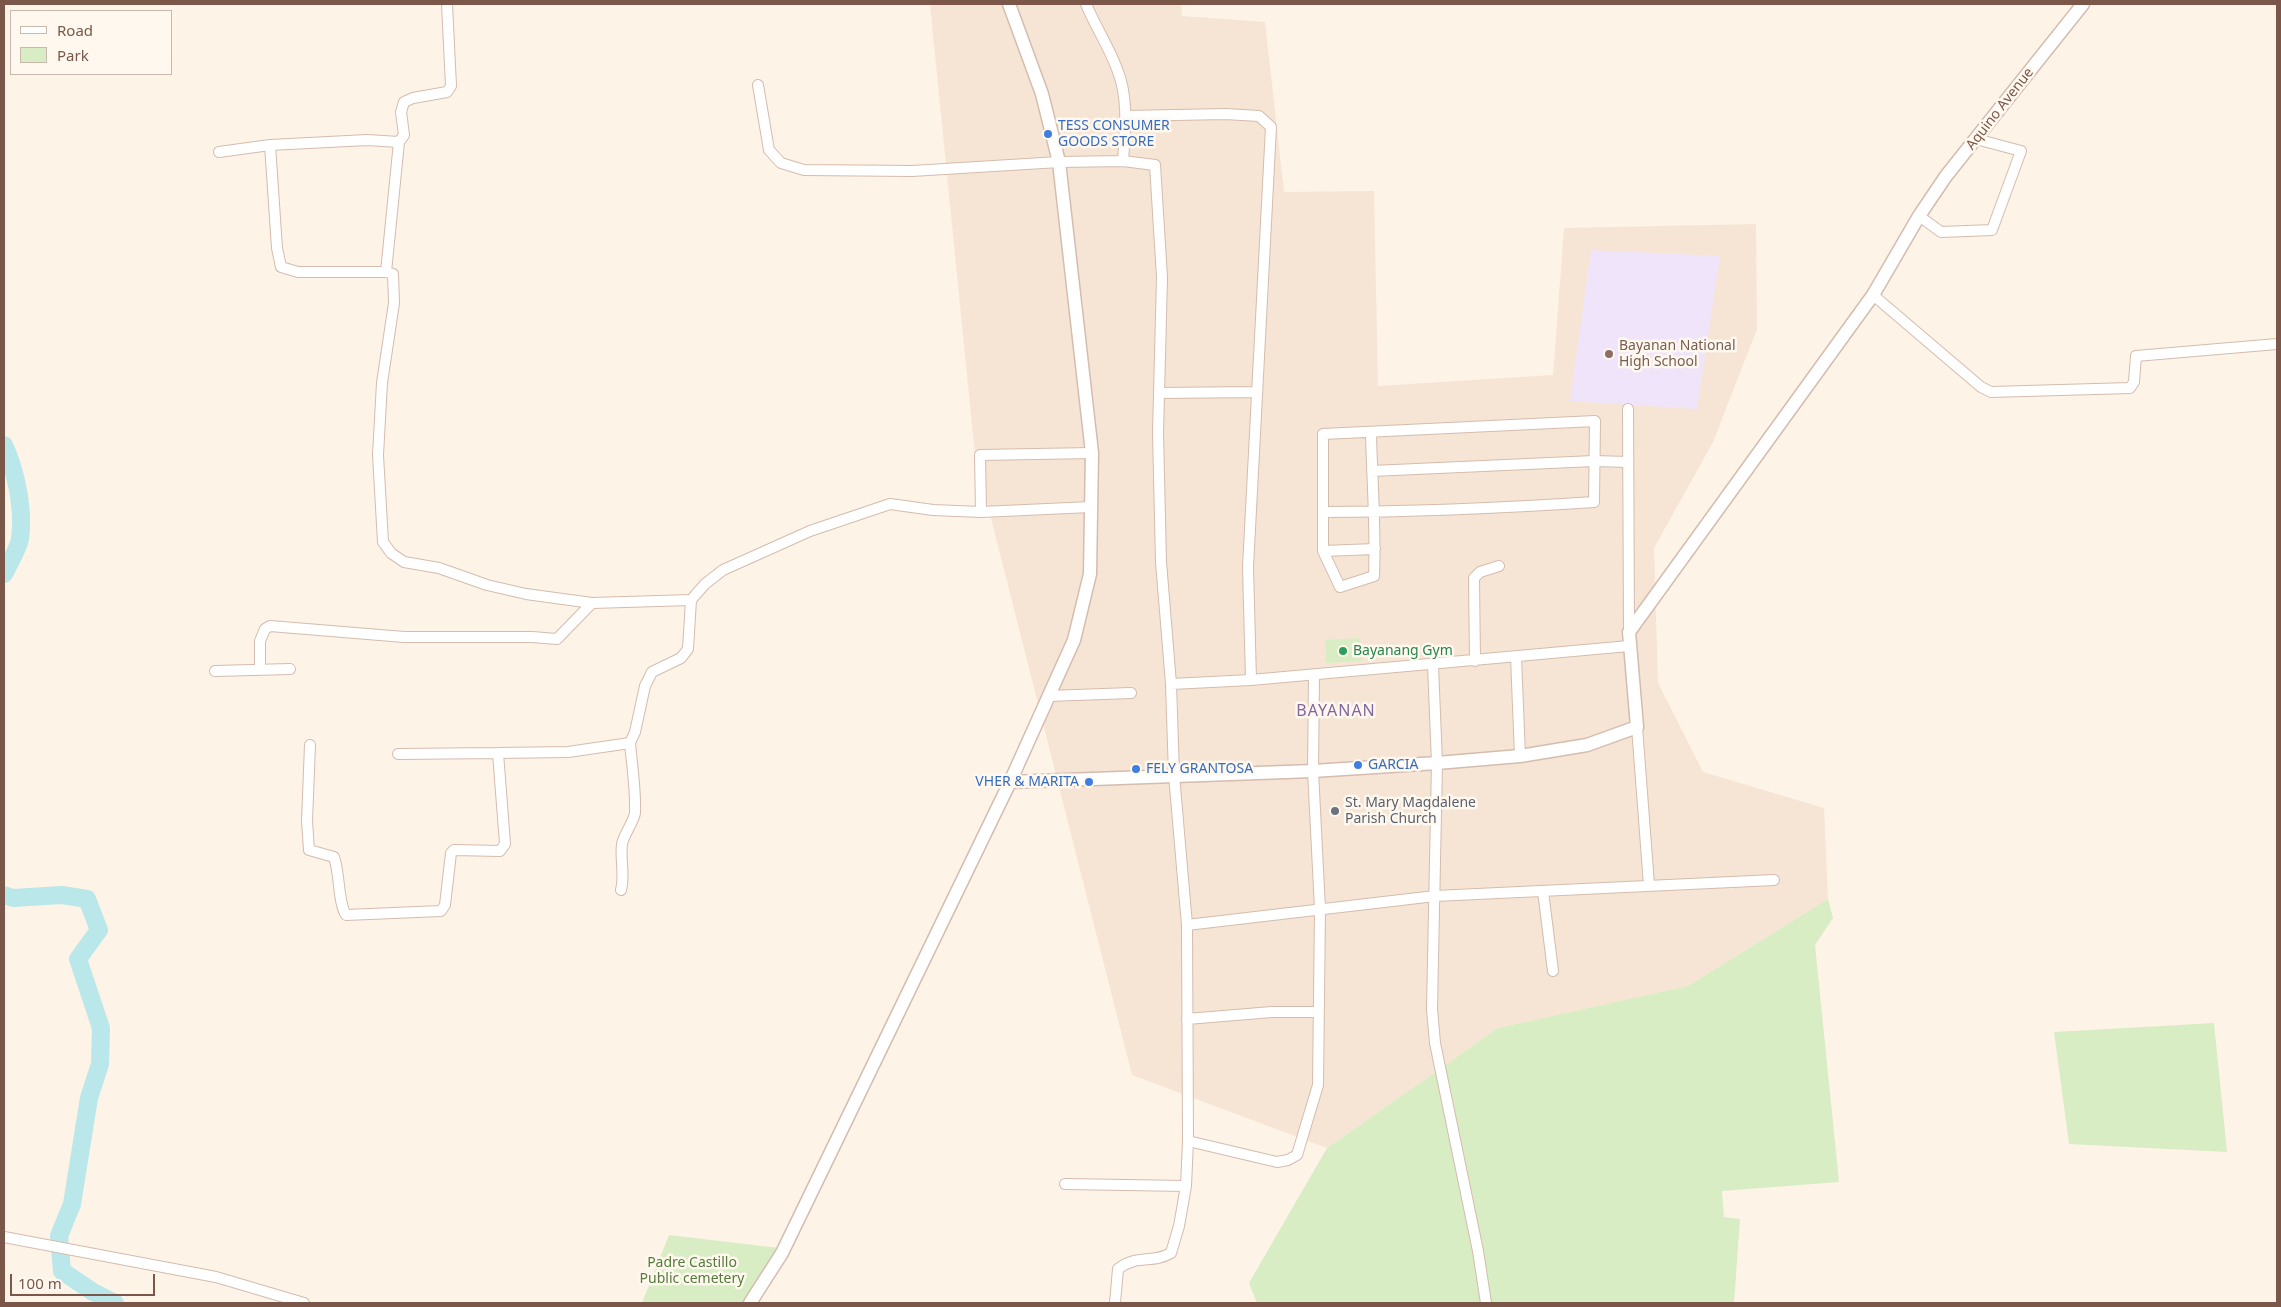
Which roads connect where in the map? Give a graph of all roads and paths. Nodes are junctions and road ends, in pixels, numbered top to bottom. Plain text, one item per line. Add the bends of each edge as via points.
1 (447, 4) edge
2 (1009, 4) edge
3 (1086, 4) edge
4 (2083, 4) edge
5 (758, 85) dead end
6 (1126, 116) junction
7 (1976, 139) junction
8 (399, 142) junction
9 (270, 145) junction
10 (219, 152) dead end
11 (1123, 161) junction
12 (1059, 162) junction
13 (1919, 216) junction
14 (386, 272) junction
15 (1873, 295) junction
16 (2277, 344) edge
17 (1258, 392) junction
18 (1160, 393) junction
19 (1628, 409) dead end
20 (1371, 433) junction
21 (1092, 453) junction
22 (1594, 462) junction
23 (1628, 462) junction
24 (1372, 471) junction
25 (1091, 507) junction
26 (981, 512) junction
27 (1324, 512) junction
28 (1374, 512) junction
29 (1375, 549) junction
30 (1323, 551) junction
31 (1499, 566) dead end
32 (691, 600) junction
33 (592, 602) junction
34 (1629, 632) junction
35 (1629, 646) junction
36 (1516, 657) junction
37 (1475, 661) junction
38 (1433, 665) junction
39 (260, 669) junction
40 (290, 669) dead end
41 (215, 671) dead end
42 (1314, 675) junction
43 (1251, 680) junction
44 (1171, 684) junction
45 (1131, 693) dead end
46 (1048, 696) junction
47 (1636, 727) junction
48 (630, 743) junction
49 (310, 745) dead end
50 (498, 753) junction
51 (398, 754) dead end
52 (1520, 756) junction
53 (1437, 763) junction
54 (1313, 771) junction
55 (1174, 775) junction
56 (1010, 782) junction
57 (1774, 880) dead end
58 (1649, 885) junction
59 (621, 890) dead end
60 (1543, 891) junction
61 (1435, 896) junction
62 (1320, 909) junction
63 (1187, 925) junction
64 (1553, 971) dead end
65 (1318, 1012) junction
66 (1187, 1019) junction
67 (1188, 1141) junction
68 (1065, 1184) dead end
69 (1186, 1186) junction
70 (4, 1237) edge
71 (304, 1303) edge
72 (750, 1303) edge
73 (1115, 1303) edge
74 (1486, 1303) edge

1 - 8 street via 451,86 448,92 404,102 401,112 404,135
2 - 12 street via 1042,94
3 - 6 street via 1117,70
4 - 7 street, Aquino Avenue
5 - 12 street via 769,150 781,163 804,170 912,171
6 - 11 street
6 - 17 street via 1234,114 1259,116 1271,127
7 - 13 street, Aquino Avenue
7 - 13 street via 2020,151 1992,230 1941,232
8 - 9 street via 367,140
8 - 14 street
9 - 10 street
9 - 14 street via 281,268 298,272
11 - 12 street
11 - 18 street via 1156,165 1162,277
12 - 21 street
13 - 15 street, Aquino Avenue
14 - 33 street via 393,274 394,302 382,383 378,455 383,542 404,562 439,568 495,587
15 - 16 street via 1991,392 2130,388 2134,382 2136,356
15 - 34 street, Aquino Avenue
17 - 18 street
17 - 43 street via 1248,567
18 - 44 street via 1161,562
19 - 23 street
20 - 22 street via 1595,421
20 - 24 street
20 - 27 street via 1323,434
21 - 25 street
21 - 26 street via 980,455
22 - 23 street
22 - 24 street
22 - 28 street via 1594,502
23 - 34 street
24 - 28 street
25 - 26 street
25 - 46 street via 1090,574 1074,640
26 - 32 street via 890,504 810,532 723,570
27 - 28 street
27 - 30 street
28 - 29 street
29 - 30 street
29 - 30 street via 1374,576 1340,587
31 - 37 street via 1480,572 1474,578
32 - 33 street
32 - 48 street via 688,650 681,658 652,672 645,686
33 - 39 street via 557,639 404,636 270,626 260,641
34 - 35 street
35 - 36 street
35 - 47 street
36 - 37 street
36 - 52 street
37 - 38 street
38 - 42 street
38 - 53 street
39 - 40 street
39 - 41 street
42 - 43 street
42 - 54 street
43 - 44 street
44 - 55 street
45 - 46 street
46 - 56 street
47 - 52 street via 1587,745
47 - 58 street
48 - 50 street via 578,751
48 - 59 street via 635,815 622,842 624,880
49 - 50 street via 309,850 334,858 346,915 441,911 445,905 450,853 454,850 500,851 505,844
50 - 51 street
52 - 53 street
53 - 54 street
53 - 61 street
54 - 55 street
54 - 62 street
55 - 56 street
55 - 63 street
56 - 72 street via 782,1253
57 - 58 street
58 - 60 street
60 - 61 street
60 - 64 street
61 - 62 street
61 - 74 street via 1432,1009 1435,1043
62 - 63 street
62 - 65 street
63 - 66 street
65 - 66 street
65 - 67 street via 1318,1085 1297,1155 1277,1162
66 - 67 street
67 - 69 street
68 - 69 street
69 - 73 street via 1171,1253 1162,1258 1129,1261 1118,1269
70 - 71 street via 216,1277

